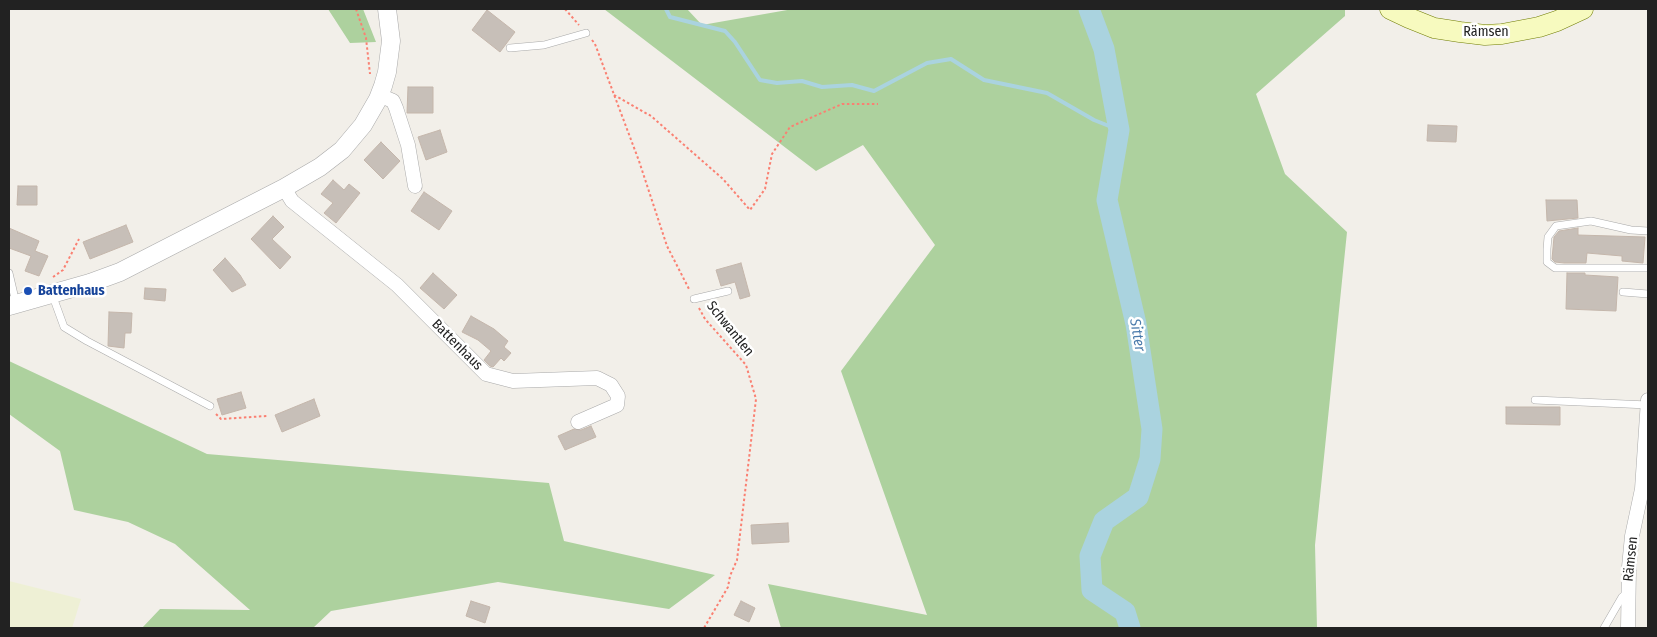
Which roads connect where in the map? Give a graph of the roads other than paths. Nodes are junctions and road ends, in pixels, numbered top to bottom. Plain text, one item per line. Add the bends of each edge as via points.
1 (387, 9) edge
2 (1390, 9) edge
3 (1583, 9) edge
4 (586, 33) road end
5 (510, 48) dead end
6 (375, 89) junction
7 (415, 186) dead end
8 (284, 188) junction
9 (1648, 231) edge
10 (1648, 268) edge
11 (9, 273) edge
12 (50, 288) junction
13 (728, 291) dead end
14 (1623, 292) dead end
15 (1648, 294) edge
16 (694, 299) road end
17 (12, 305) edge
18 (1535, 400) dead end
19 (1648, 400) edge
20 (1648, 405) edge
21 (210, 406) road end
22 (578, 422) dead end
23 (1645, 490) edge
24 (1628, 593) junction
25 (1604, 628) edge
26 (1628, 628) edge

1 - 6 street via 390,56 387,72
2 - 3 main road, Rämsen via 1434,28 1485,35 1539,28
4 - 5 lane via 544,46
6 - 7 street via 396,108 408,145
6 - 8 street via 363,125 342,150
8 - 12 street via 120,272 90,284
8 - 22 street, Battenhaus via 292,201 397,286 486,374 512,381 597,378 611,385 618,396 617,405
9 - 10 lane via 1591,221 1556,226 1548,237 1547,262 1555,268
11 - 17 lane
12 - 17 street
12 - 21 lane via 64,327
13 - 16 lane
14 - 15 lane
18 - 20 lane
19 - 20 street, Rämsen
20 - 23 street, Rämsen
23 - 24 street, Rämsen via 1632,536
24 - 25 lane via 1622,597
24 - 26 street, Rämsen

